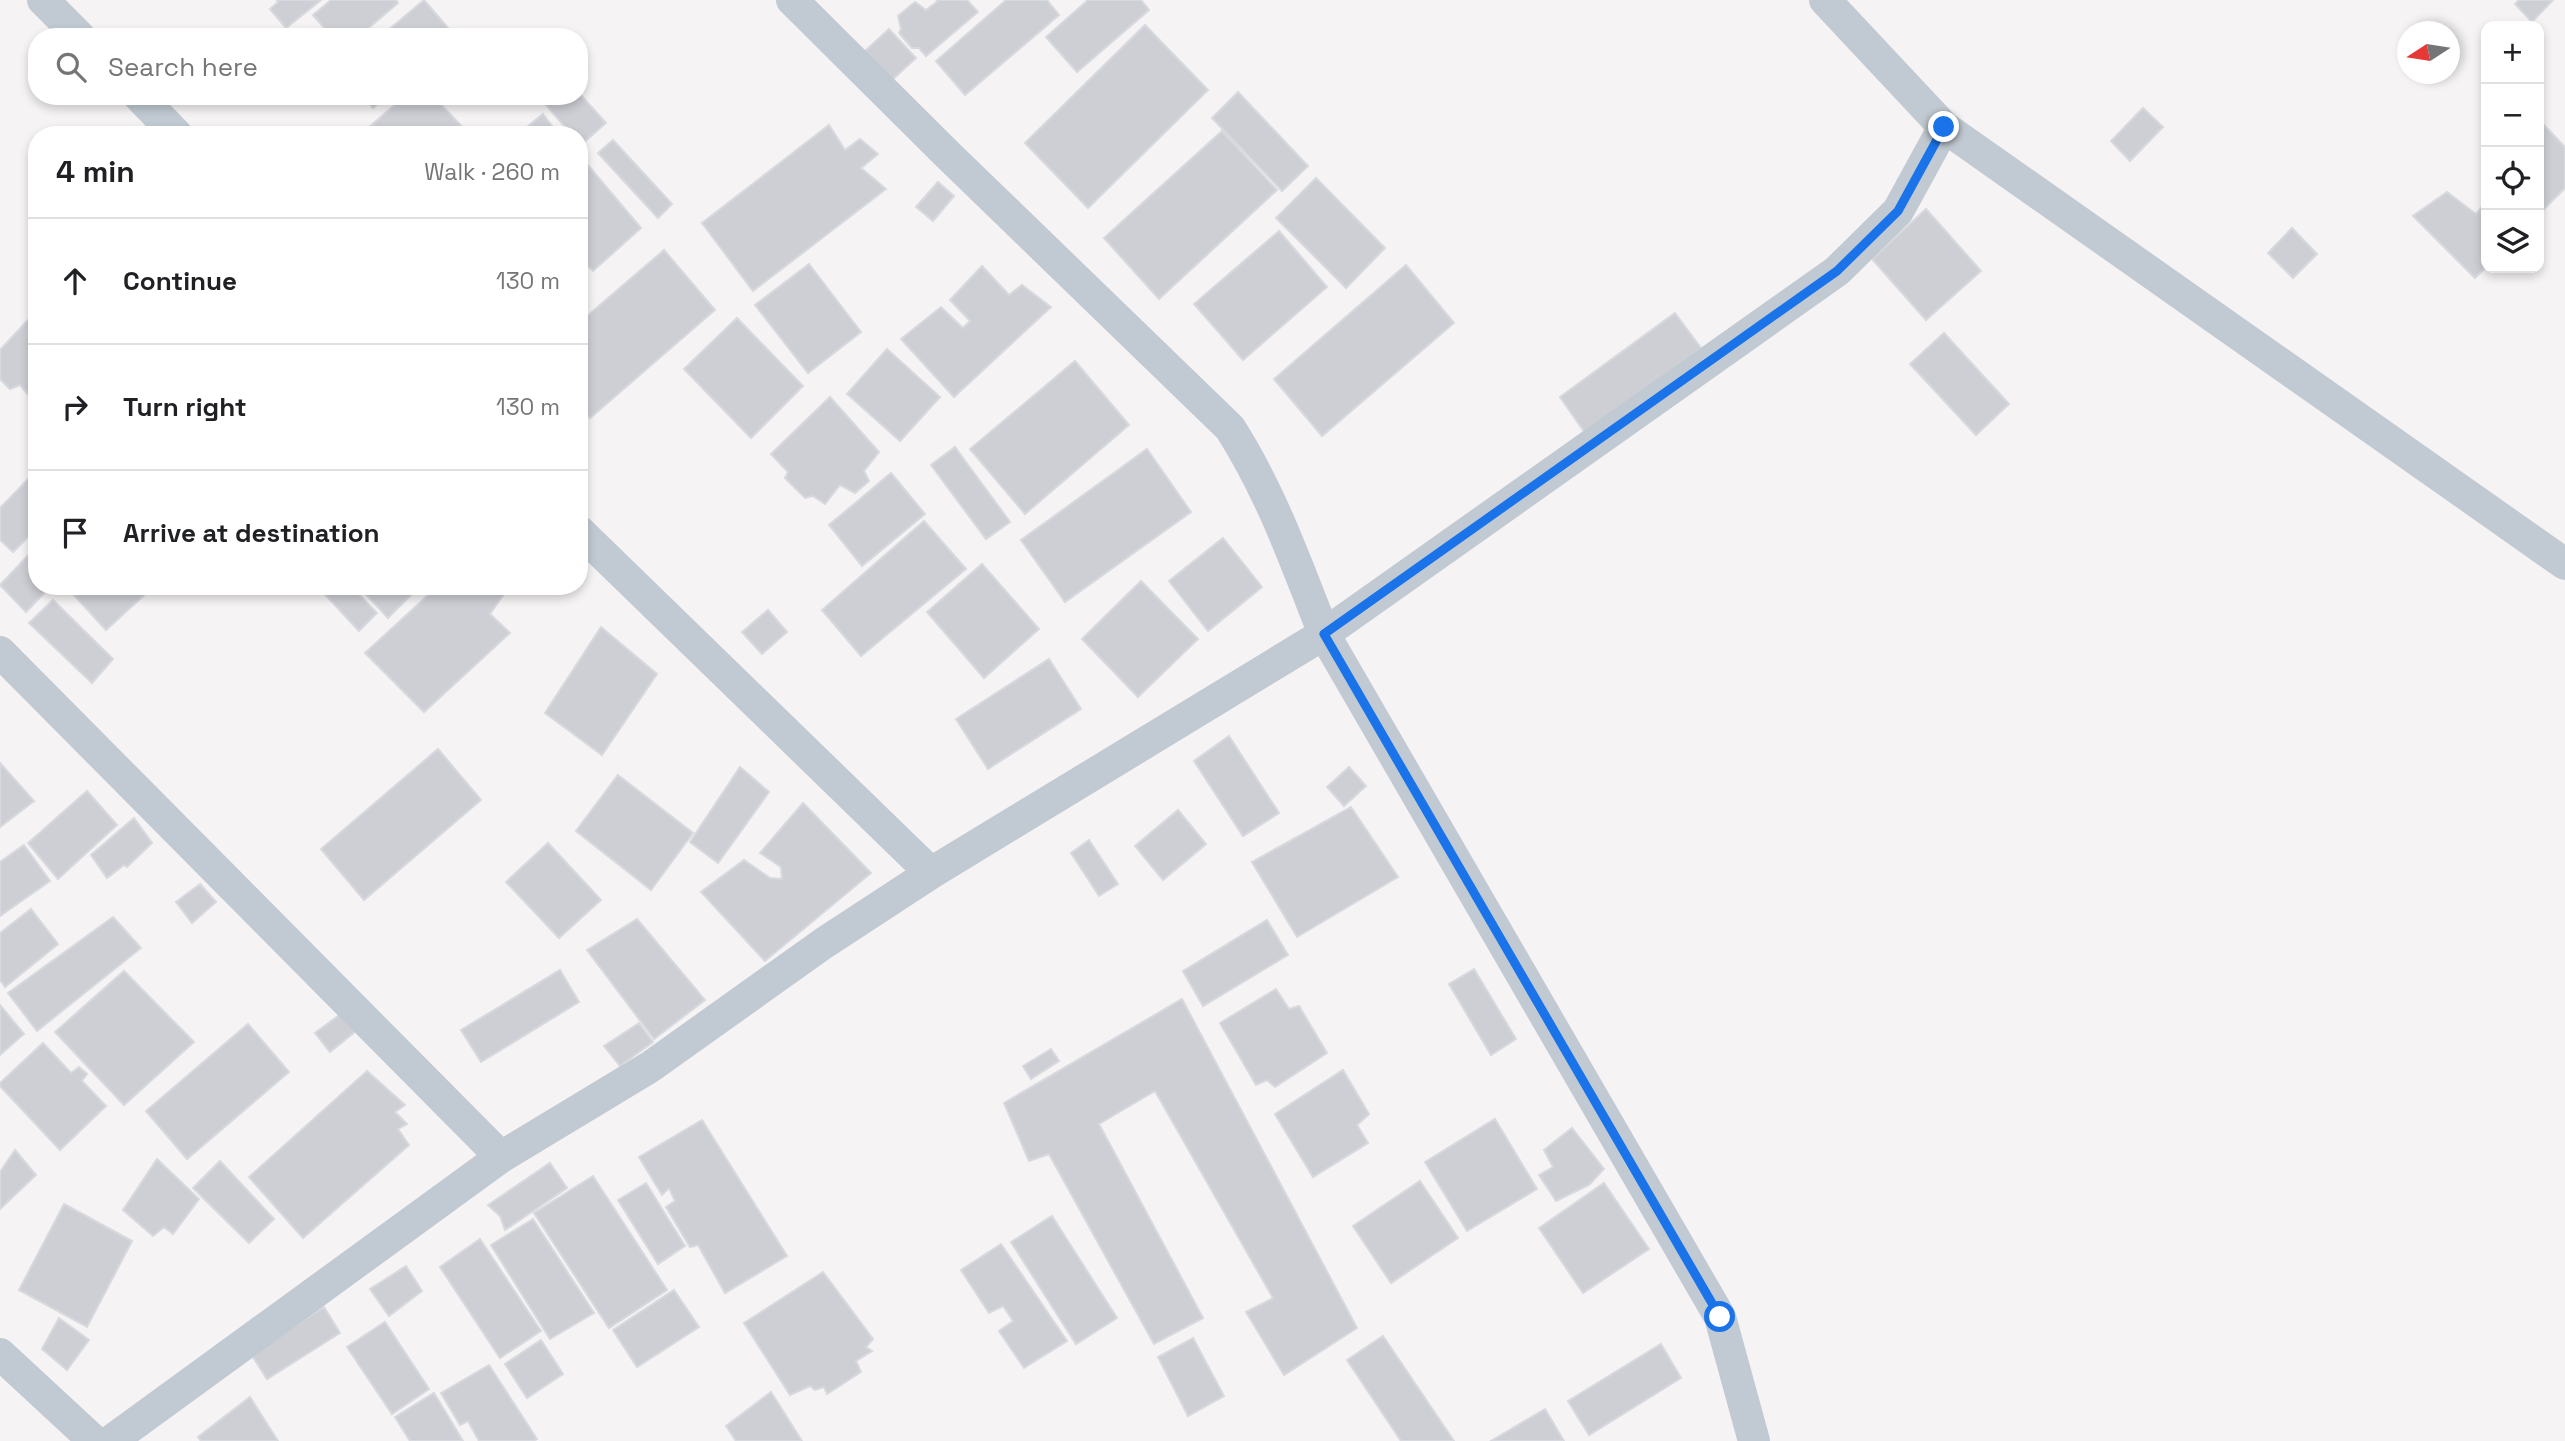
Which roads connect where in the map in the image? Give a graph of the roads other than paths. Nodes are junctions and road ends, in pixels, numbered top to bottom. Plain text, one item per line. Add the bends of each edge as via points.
1 (43, 0) edge
2 (792, 0) edge
3 (1825, 0) edge
4 (71, 28) edge
5 (148, 105) edge
6 (168, 126) edge
7 (1944, 127) junction
8 (588, 540) edge
9 (2565, 565) edge
10 (1324, 634) junction
11 (0, 652) edge
12 (931, 873) junction
13 (501, 1157) junction
14 (0, 1354) edge
15 (94, 1441) edge
16 (111, 1441) edge
17 (1754, 1441) edge

1 - 4 street
2 - 10 street via 1230,428 1255,467
3 - 7 street
5 - 6 street
7 - 9 street
7 - 10 street via 1898,211 1837,271
8 - 12 street
10 - 12 street
10 - 17 street via 1720,1317
11 - 13 street
12 - 13 street via 650,1067
13 - 16 street
14 - 15 street

